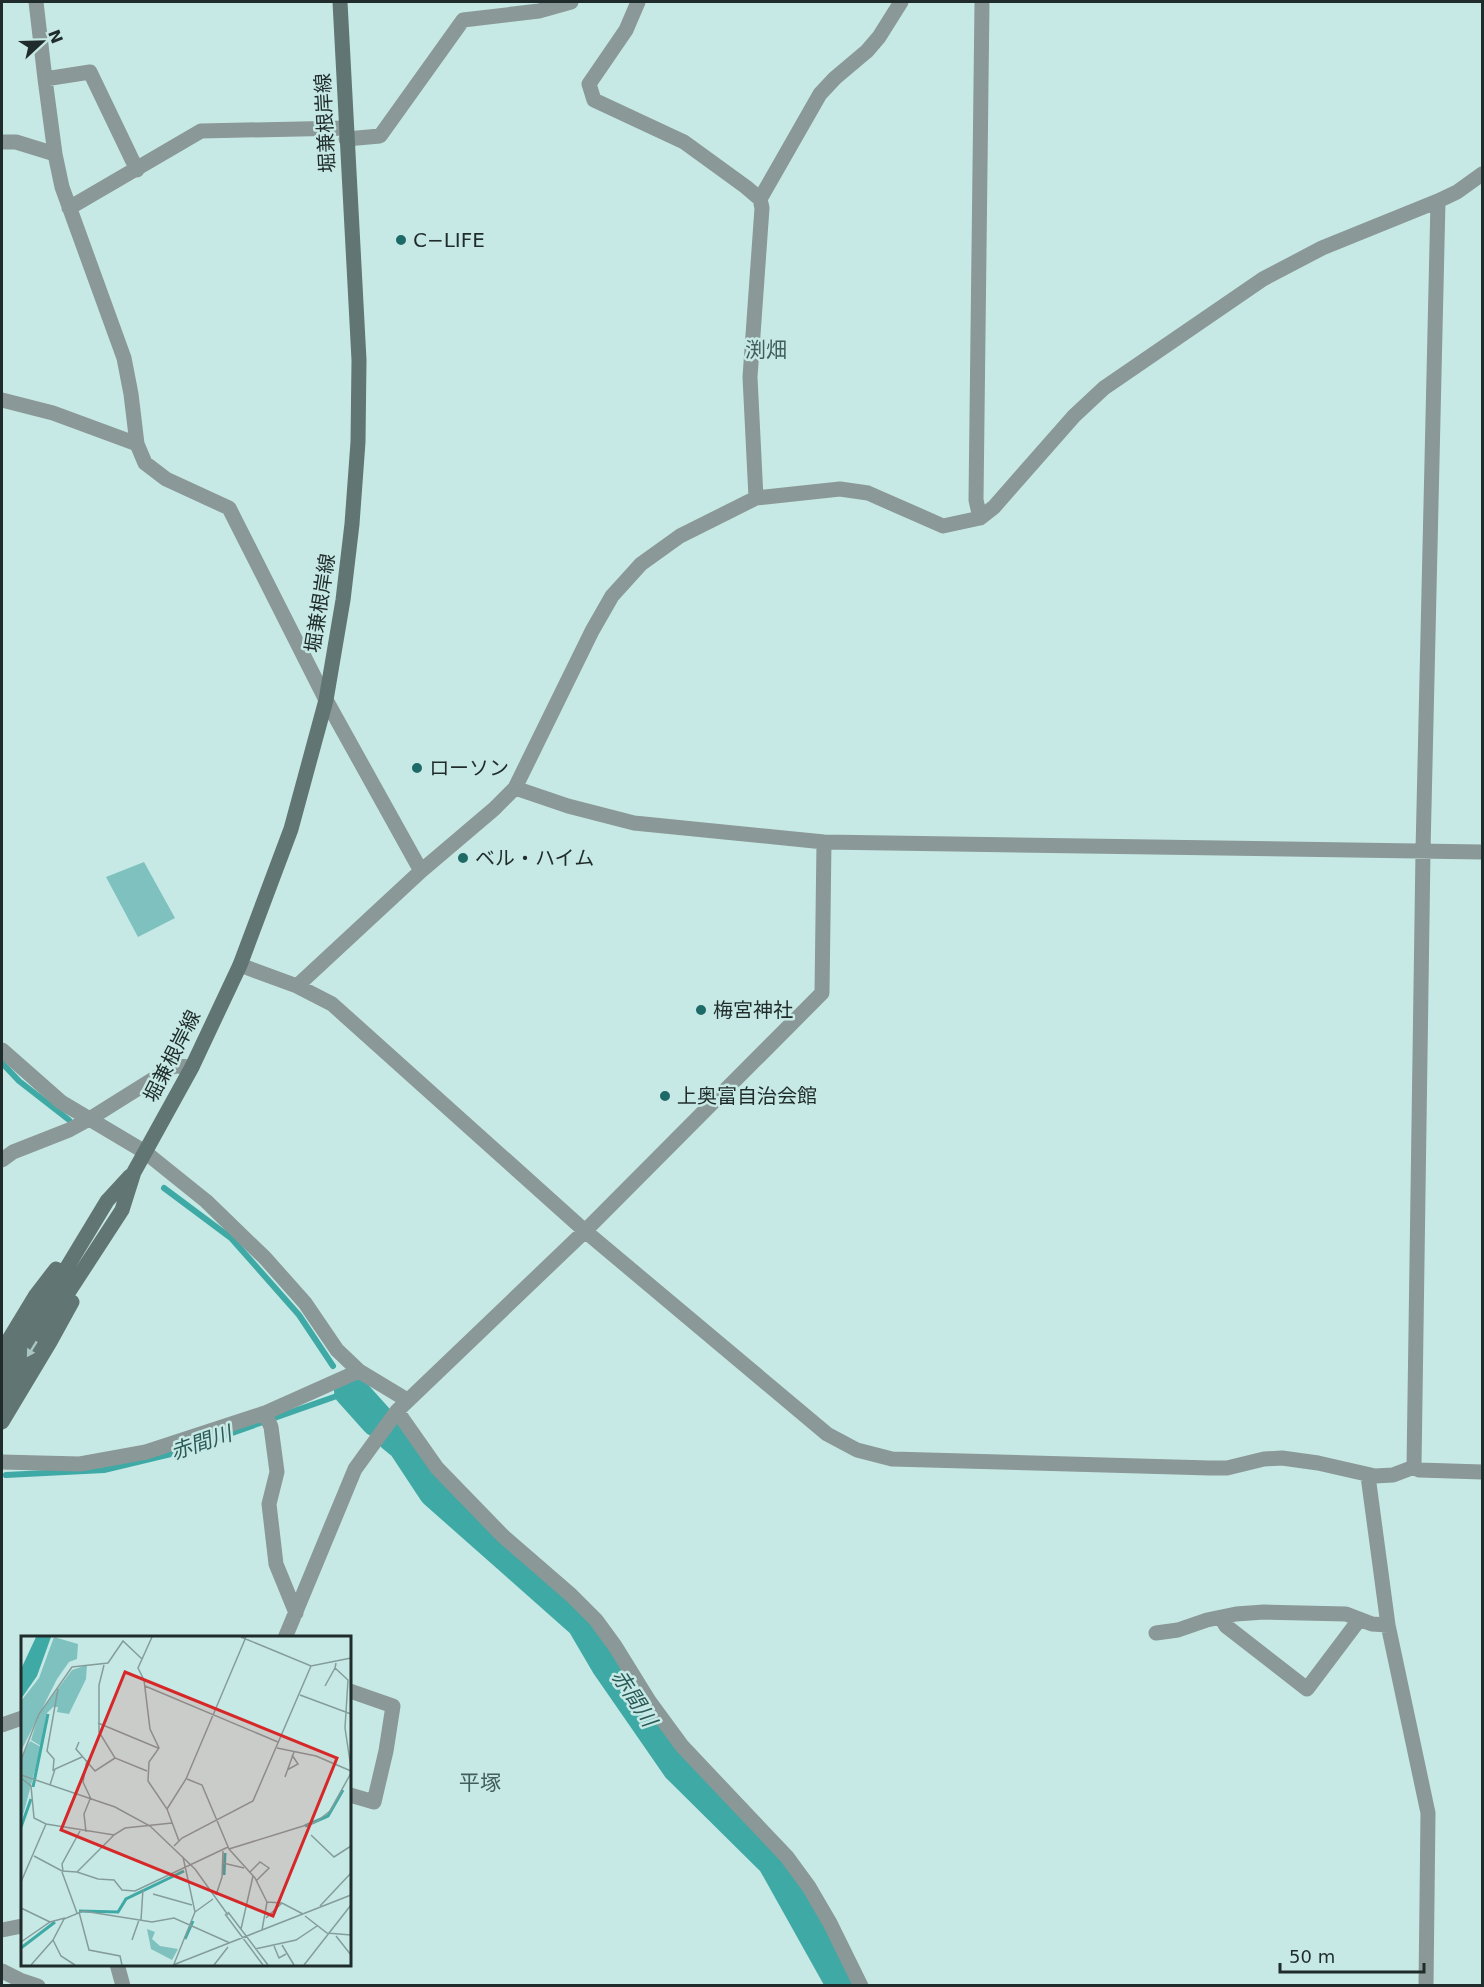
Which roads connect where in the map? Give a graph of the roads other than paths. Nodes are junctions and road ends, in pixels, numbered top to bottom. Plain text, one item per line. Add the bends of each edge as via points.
1 (36, 2) edge
2 (340, 2) edge
3 (571, 2) edge
4 (638, 2) edge
5 (901, 2) edge
6 (982, 2) edge
7 (45, 79) junction
8 (346, 134) junction
9 (2, 142) edge
10 (55, 154) junction
11 (137, 170) junction
12 (1482, 174) edge
13 (760, 199) junction
14 (1438, 201) junction
15 (69, 208) junction
16 (2, 400) edge
17 (137, 444) junction
18 (756, 498) junction
19 (980, 518) junction
20 (326, 700) junction
21 (515, 788) junction
22 (824, 842) junction
23 (1423, 851) junction
24 (1482, 852) edge
25 (421, 871) junction
26 (240, 965) junction
27 (297, 986) junction
28 (2, 1050) edge
29 (192, 1067) junction
30 (80, 1124) junction
31 (145, 1152) junction
32 (2, 1160) edge
33 (134, 1172) junction
34 (107, 1202) junction
35 (122, 1210) junction
36 (585, 1232) junction
37 (2, 1351) edge
38 (359, 1371) junction
39 (2, 1375) edge
40 (2, 1398) edge
41 (402, 1406) junction
42 (268, 1420) junction
43 (2, 1422) edge
44 (2, 1462) edge
45 (1414, 1467) junction
46 (1482, 1472) edge
47 (1368, 1476) junction
48 (296, 1613) junction
49 (1221, 1618) junction
50 (1359, 1620) junction
51 (1388, 1625) junction
52 (1156, 1633) dead end
53 (286, 1636) edge
54 (351, 1691) edge
55 (21, 1718) edge
56 (2, 1725) edge
57 (351, 1795) edge
58 (21, 1926) edge
59 (2, 1930) edge
60 (117, 1966) edge
61 (2, 1971) edge
62 (38, 1986) edge
63 (123, 1986) edge
64 (861, 1986) edge
65 (1426, 1986) edge

1 - 7 street
2 - 8 main road, 堀兼根岸線
3 - 8 street via 539,11 463,20 380,136
4 - 13 street via 626,30 589,84 594,100 684,142
5 - 13 street via 867,51 820,94
6 - 19 street via 976,500
7 - 10 street
7 - 11 street via 90,72
8 - 11 street via 201,131
8 - 20 main road, 堀兼根岸線 via 359,360 358,442 344,600
9 - 10 street
10 - 15 street
11 - 15 street
12 - 14 street
13 - 18 street via 750,377
14 - 19 street via 1322,248 1263,279 1104,388
14 - 23 street
15 - 17 street via 124,358
16 - 17 street via 53,413
17 - 20 street via 145,463 166,479 229,508
18 - 19 street via 840,489 868,493 943,526
18 - 21 street via 680,536 641,564 612,596
20 - 25 street
20 - 26 main road, 堀兼根岸線 via 291,829
21 - 22 street via 634,823
21 - 25 street
22 - 23 street
22 - 36 street via 822,993
23 - 24 street
23 - 45 street
25 - 27 street
26 - 27 street
26 - 29 main road, 堀兼根岸線
27 - 36 street via 332,1004
28 - 30 street
29 - 30 street via 174,1066
29 - 31 main road, 堀兼根岸線
30 - 31 street
30 - 32 street
31 - 33 main road, 堀兼根岸線
31 - 38 street via 206,1201 265,1258 305,1303 337,1350
33 - 34 main road, 堀兼根岸線
33 - 35 main road, 堀兼根岸線
34 - 37 main road, 堀兼根岸線 via 36,1295
34 - 39 main road, 堀兼根岸線
35 -> 40 main road, 堀兼根岸線
35 - 43 main road, 堀兼根岸線
36 - 41 street
36 - 47 street via 827,1434 857,1450 892,1459 1210,1468 1282,1458
38 - 41 street
38 - 42 street
41 - 48 street via 355,1469
41 - 64 street via 437,1468 503,1536 596,1620 682,1746 787,1857 830,1923
42 - 44 street via 146,1452 80,1464
42 - 48 street via 277,1472 270,1504 276,1564
45 - 46 street
45 - 47 street via 1393,1475
47 - 51 street
48 - 53 street
49 - 50 street via 1264,1612 1312,1612 1346,1614
49 - 50 street via 1307,1689
49 - 52 street
50 - 51 street
51 - 65 street via 1428,1813
54 - 57 street via 393,1706 374,1802
55 - 56 street
58 - 59 street
60 - 63 street
61 - 62 street

